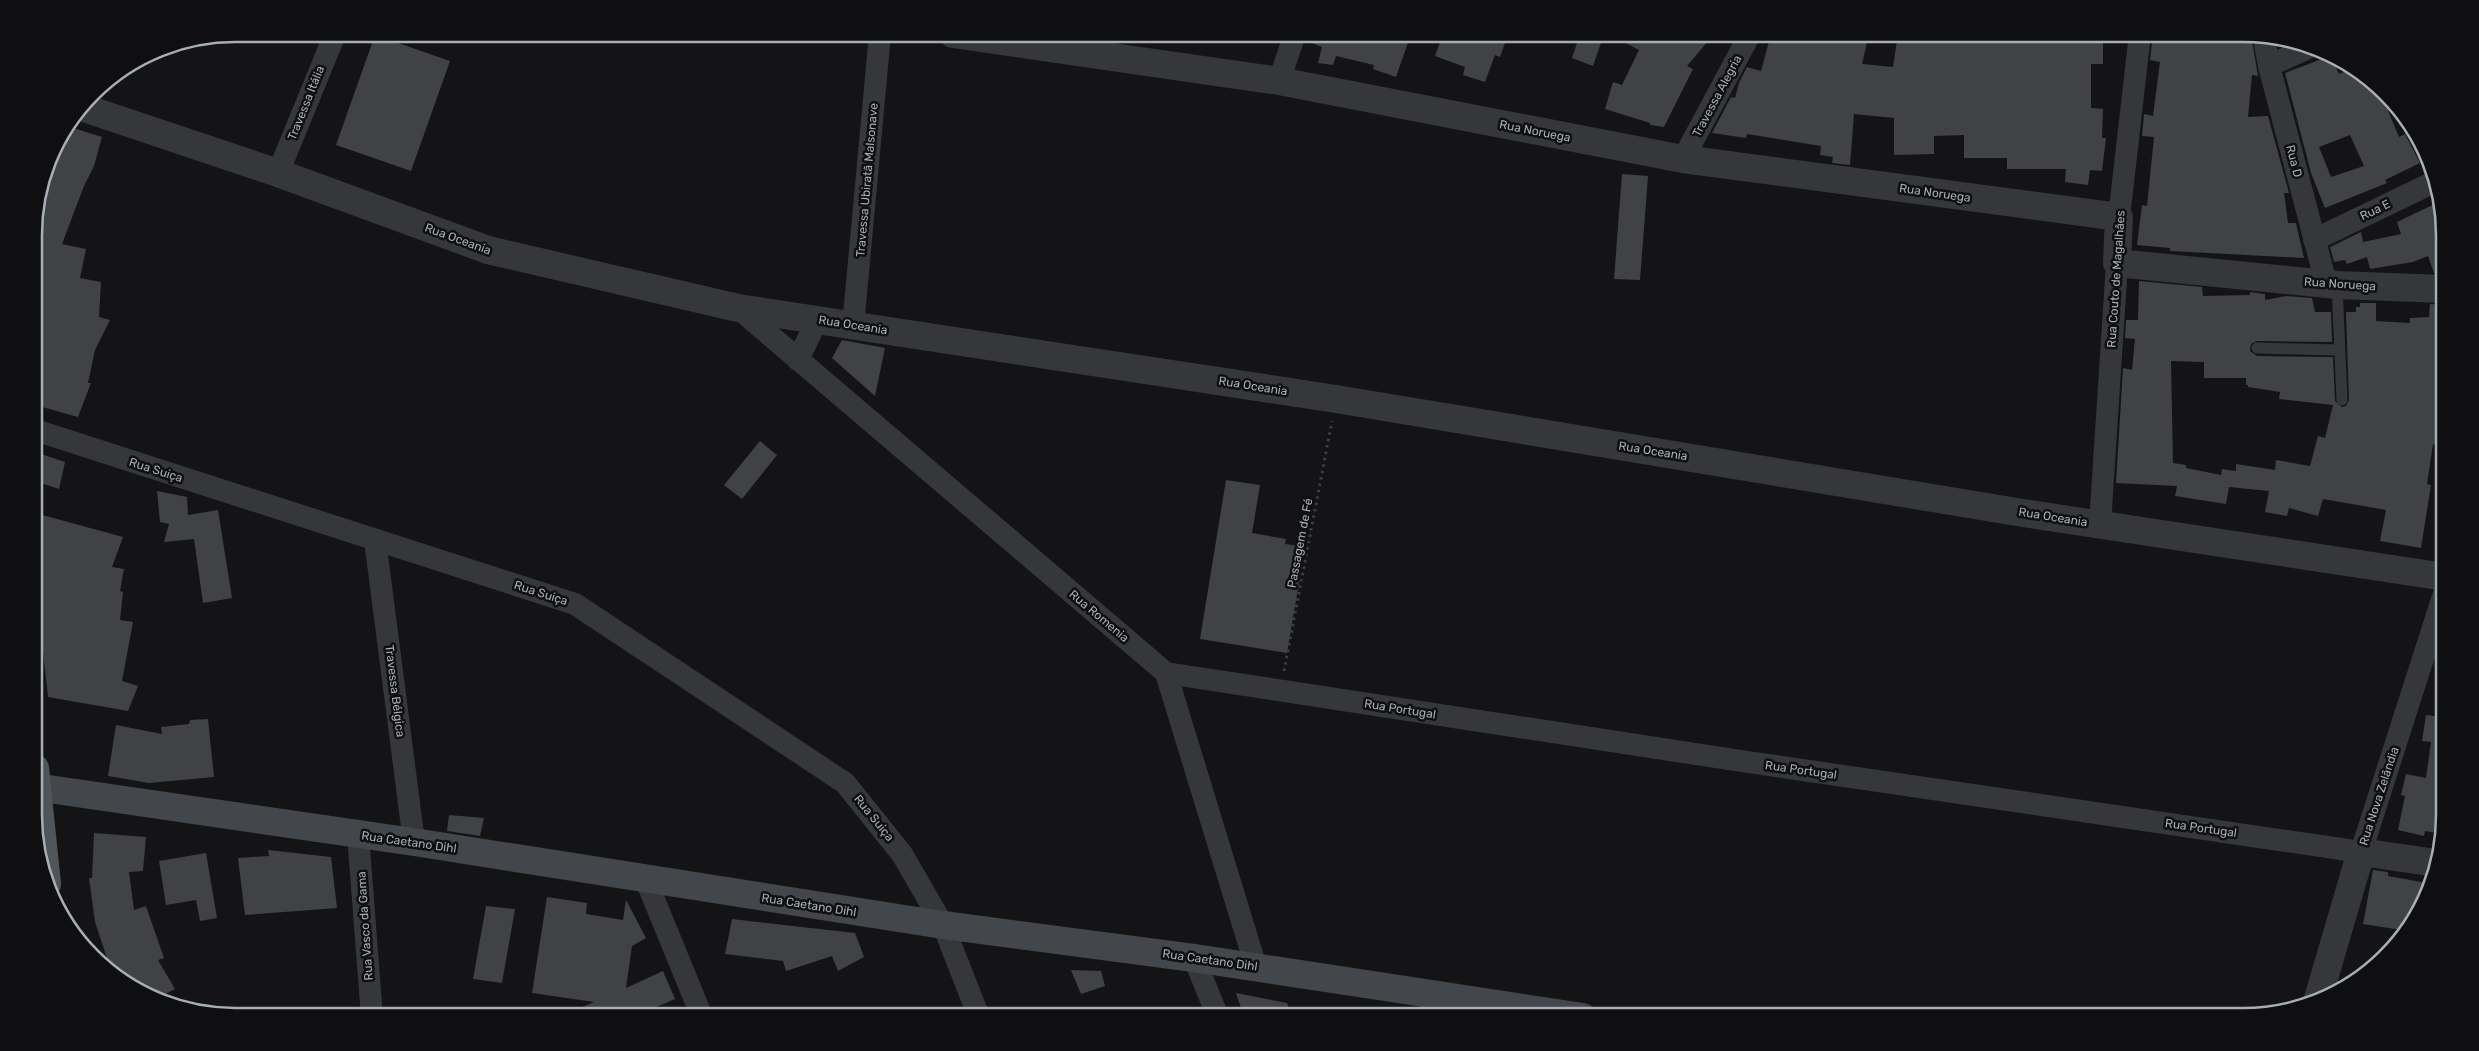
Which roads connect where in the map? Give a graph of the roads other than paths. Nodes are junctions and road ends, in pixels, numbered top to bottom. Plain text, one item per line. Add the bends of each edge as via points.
1 (332, 42) edge
2 (879, 42) edge
3 (1008, 42) edge
4 (1292, 42) edge
5 (1746, 42) edge
6 (2139, 42) edge
7 (2265, 44) edge
8 (2300, 51) edge
9 (2269, 66) junction
10 (1278, 81) junction
11 (89, 110) edge
12 (1683, 159) junction
13 (278, 173) junction
14 (2429, 184) edge
15 (2119, 217) junction
16 (2314, 240) junction
17 (2117, 263) junction
18 (2332, 284) junction
19 (2436, 289) edge
20 (738, 308) junction
21 (817, 320) junction
22 (853, 326) junction
23 (2257, 348) dead end
24 (2339, 350) junction
25 (798, 360) junction
26 (2342, 400) dead end
27 (42, 432) edge
28 (2100, 524) junction
29 (376, 540) junction
30 (2436, 576) edge
31 (2436, 618) edge
32 (1166, 673) junction
33 (42, 781) edge
34 (358, 835) junction
35 (414, 842) junction
36 (2361, 852) junction
37 (2431, 862) edge
38 (646, 880) junction
39 (943, 925) junction
40 (1194, 958) junction
41 (1256, 967) junction
42 (2320, 993) edge
43 (371, 1008) edge
44 (698, 1008) edge
45 (975, 1008) edge
46 (1214, 1008) edge
47 (1467, 1008) edge

1 - 13 street, Travessa Itália
2 - 22 street, Travessa Ubiratã Malsonave
3 - 10 street, Rua Noruega
4 - 10 street
5 - 12 street, Travessa Alegria
6 - 15 street, Rua Couto de Magalhães
7 - 9 street, Rua D
8 - 9 street
9 - 16 street, Rua D
10 - 12 street, Rua Noruega
11 - 13 street, Rua Oceania
12 - 15 street, Rua Noruega
13 - 20 street, Rua Oceania via 488,250
14 - 16 street, Rua E
15 - 17 street, Rua Couto de Magalhães
16 - 18 street, Rua D
17 - 18 street, Rua Noruega
17 - 28 street, Rua Couto de Magalhães
18 - 19 street, Rua Noruega
18 - 24 lane, Rua D
20 - 21 street, Rua Oceania
20 - 25 street, Rua Romenia
21 - 22 street, Rua Oceania
21 - 25 street
22 - 28 street, Rua Oceania via 1336,399
23 - 24 lane
24 - 26 lane, Rua D
25 - 32 street, Rua Romenia
27 - 29 street, Rua Suiça
28 - 30 street, Rua Oceania
29 - 35 street, Travessa Bélgica
29 - 39 street, Rua Suiça via 575,604 845,783 902,854
31 - 36 street, Rua Nova Zelândia
32 - 36 street, Rua Portugal
32 - 41 street
33 - 34 main road, Rua Caetano Dihl
34 - 35 main road, Rua Caetano Dihl
34 - 43 street, Rua Vasco da Gama
35 - 38 main road, Rua Caetano Dihl
36 - 37 street, Rua Portugal
36 - 42 street, Rua Nova Zelândia
38 - 39 main road, Rua Caetano Dihl
38 - 44 street
39 - 40 main road, Rua Caetano Dihl
39 - 45 street, Rua Suiça
40 - 41 main road, Rua Caetano Dihl
40 - 46 street
41 - 47 main road, Rua Caetano Dihl

